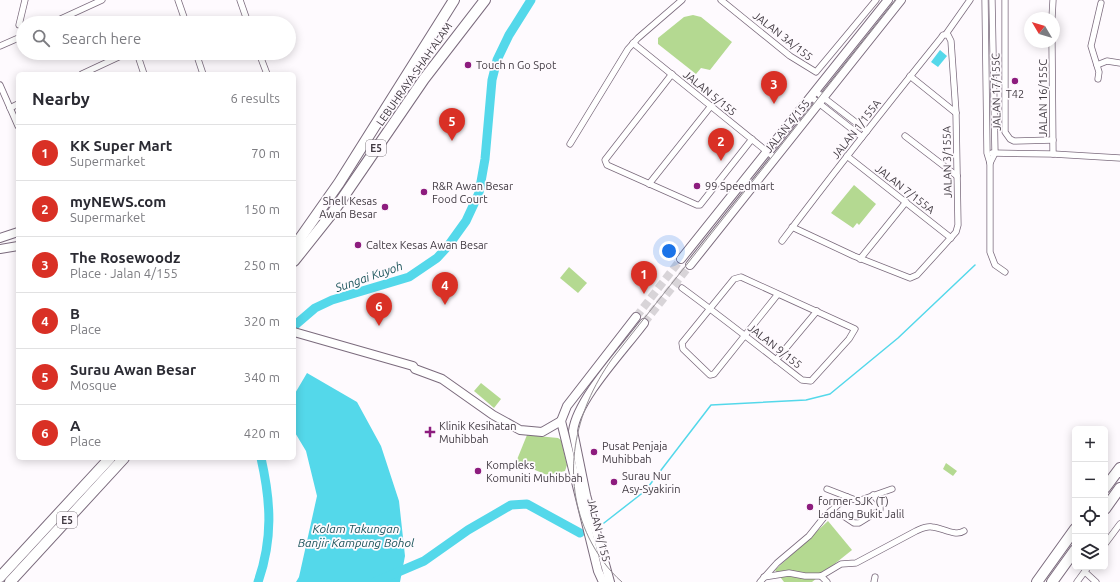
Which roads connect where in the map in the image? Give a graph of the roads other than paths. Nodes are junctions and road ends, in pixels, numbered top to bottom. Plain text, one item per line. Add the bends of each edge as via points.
1 (18, 0) edge
2 (102, 0) edge
3 (178, 0) edge
4 (240, 0) edge
5 (454, 0) edge
6 (484, 0) edge
7 (682, 0) edge
8 (721, 0) edge
9 (876, 0) edge
10 (888, 0) edge
11 (901, 0) edge
12 (970, 0) edge
13 (984, 0) edge
14 (992, 0) edge
15 (1005, 0) edge
16 (1053, 0) edge
17 (25, 1) edge
18 (1100, 3) dead end
19 (1052, 12) edge
20 (21, 16) edge
21 (67, 16) edge
22 (184, 16) edge
23 (246, 16) edge
24 (947, 34) junction
25 (16, 39) edge
26 (633, 43) junction
27 (0, 46) edge
28 (1052, 48) edge
29 (112, 60) edge
30 (139, 60) edge
31 (198, 60) edge
32 (262, 60) edge
33 (1120, 63) edge
34 (1097, 65) junction
35 (86, 72) edge
36 (143, 72) edge
37 (202, 72) edge
38 (266, 72) edge
39 (672, 74) junction
40 (910, 76) junction
41 (1098, 79) dead end
42 (0, 85) edge
43 (813, 94) junction
44 (821, 101) junction
45 (16, 105) edge
46 (711, 106) junction
47 (10, 108) junction
48 (956, 113) junction
49 (16, 122) edge
50 (867, 131) junction
51 (905, 136) dead end
52 (862, 137) junction
53 (752, 139) junction
54 (1053, 140) junction
55 (570, 144) dead end
56 (766, 151) junction
57 (987, 153) junction
58 (995, 153) junction
59 (1053, 154) junction
60 (847, 156) junction
61 (775, 158) junction
62 (1120, 158) edge
63 (990, 162) junction
64 (957, 176) junction
65 (649, 184) junction
66 (906, 202) junction
67 (792, 227) junction
68 (16, 233) edge
69 (16, 236) edge
70 (0, 238) edge
71 (951, 238) junction
72 (782, 241) dead end
73 (296, 244) edge
74 (16, 246) edge
75 (0, 249) edge
76 (296, 258) edge
77 (681, 259) tunnel mouth
78 (860, 259) junction
79 (690, 265) tunnel mouth
80 (1005, 272) dead end
81 (682, 288) tunnel mouth
82 (778, 294) junction
83 (710, 309) junction
84 (817, 310) junction
85 (636, 317) tunnel mouth
86 (644, 324) tunnel mouth
87 (296, 333) edge
88 (745, 336) junction
89 (296, 337) edge
90 (776, 360) junction
91 (412, 368) junction
92 (561, 421) junction
93 (108, 460) edge
94 (122, 460) edge
95 (1120, 468) edge
96 (1108, 484) edge
97 (1120, 488) edge
98 (827, 489) dead end
99 (892, 489) dead end
100 (873, 495) junction
101 (847, 497) junction
102 (1108, 505) edge
103 (830, 512) junction
104 (1120, 524) edge
105 (964, 531) dead end
106 (1072, 533) edge
107 (1108, 540) edge
108 (1072, 554) edge
109 (1086, 570) edge
110 (1088, 570) edge
111 (821, 576) junction
112 (0, 577) edge
113 (762, 580) edge
114 (10, 582) edge
115 (603, 582) edge
116 (610, 582) edge
117 (827, 582) edge
118 (1037, 582) edge
119 (1052, 582) edge
120 (1077, 582) edge
121 (1096, 582) edge

1 - 17 street
2 - 21 street
3 - 22 street
4 - 23 street
5 - 73 highway, LEBUHRAYA SHAH ALAM / E5 via 339,183
6 - 76 highway, LEBUHRAYA SHAH ALAM / E5 via 424,78 333,212
7 - 26 street
8 - 9 street, JALAN 3A/155 via 790,56 816,72
10 - 43 street, JALAN 4/155
11 - 44 street, JALAN 4/155
12 - 24 street, JALAN 1/155A
13 - 57 street
14 - 58 street
15 - 54 street, JALAN 17/155C via 1005,132 1014,142
16 - 19 street
17 - 20 street
18 - 34 street via 1091,46
24 - 40 street, JALAN 1/155A
24 - 48 street, JALAN 3/155A via 951,41
25 - 27 street
26 - 39 street, JALAN 5/155
26 - 55 street
28 - 54 street, JALAN 16/155C
29 - 35 street
30 - 36 street
31 - 37 street
32 - 38 street
33 - 34 street via 1107,61
34 - 41 street
39 - 46 street, JALAN 5/155
39 - 65 street via 605,160 608,165
40 - 48 street
40 - 50 street, JALAN 1/155A
42 - 47 street
43 - 44 street
43 - 56 street, JALAN 4/155
44 - 50 street
44 - 52 street
44 - 61 street, JALAN 4/155
45 - 47 street
46 - 53 street, JALAN 5/155
46 - 65 street
47 - 49 street
48 - 64 street, JALAN 3/155A
50 - 52 street, JALAN 1/155A
51 - 64 street
52 - 60 street, JALAN 1/155A
53 - 56 street, JALAN 5/155
53 - 65 street via 700,205
54 - 59 street, JALAN 16/155C
56 - 61 street, JALAN 5/155
56 - 77 street, JALAN 4/155
57 - 58 street
57 - 63 street
58 - 59 street
58 - 63 street
59 - 62 street
60 - 66 street, JALAN 7/155A
60 - 67 street, JALAN 1/155A
61 - 79 street, JALAN 4/155
63 - 80 street via 991,257 995,265
64 - 71 street, JALAN 3/155A via 958,225
66 - 71 street, JALAN 7/155A
66 - 78 street
67 - 72 street, JALAN 1/155A
67 - 78 street
68 - 70 street
69 - 70 street
71 - 78 street, JALAN 3/155A via 914,277 907,278
74 - 75 street
81 - 83 street, JALAN 9/155
82 - 83 street, JALAN 9/155 via 738,277
82 - 84 street, JALAN 9/155
82 - 88 street
83 - 88 street, JALAN 9/155
83 - 88 street via 682,343 684,351 712,375
84 - 90 street
84 - 90 street, JALAN 9/155 via 855,330 811,381 802,380
85 - 92 street via 566,406
86 - 116 street, JALAN 4/155 via 602,377 579,411 574,426 575,446 586,495
87 - 91 street
88 - 90 street, JALAN 9/155
89 - 91 street
91 - 92 street via 442,379 493,415 520,430 542,432
92 - 115 street, JALAN 4/155 via 598,572
93 - 112 highway, E5
94 - 114 highway, E5
95 - 96 highway
97 - 102 highway
98 - 101 street
99 - 100 street
100 - 101 street via 858,501
100 - 103 street via 880,503 880,510 859,523 854,524 842,514
101 - 103 street
103 - 113 street via 813,532
104 - 107 street
105 - 111 street via 959,533 926,527 856,563 841,564
106 - 118 highway
108 - 119 highway
109 - 120 street
110 - 121 street
111 - 113 street via 789,573
111 - 117 street

